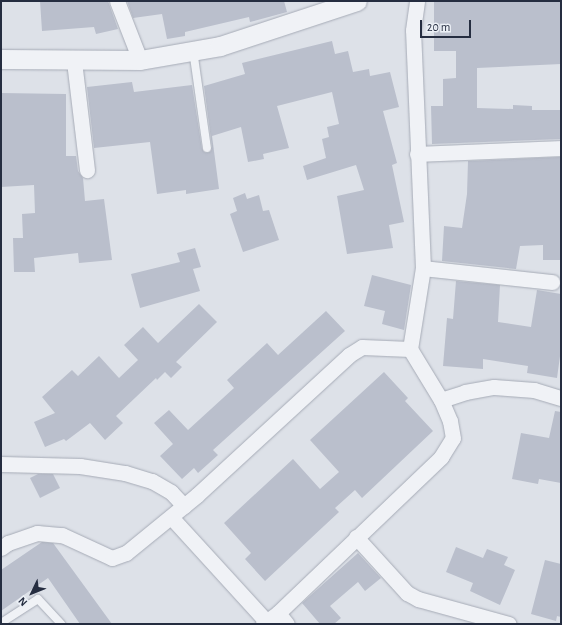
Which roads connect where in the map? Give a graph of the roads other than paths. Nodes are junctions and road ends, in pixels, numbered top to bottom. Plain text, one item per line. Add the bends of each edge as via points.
1 (117, 1) edge
2 (357, 1) edge
3 (418, 1) edge
4 (193, 50) junction
5 (1, 59) edge
6 (140, 60) junction
7 (74, 61) junction
8 (207, 148) dead end
9 (561, 148) edge
10 (417, 154) junction
11 (87, 170) dead end
12 (423, 268) junction
13 (552, 282) dead end
14 (410, 349) junction
15 (561, 398) edge
16 (441, 400) junction
17 (1, 464) edge
18 (184, 506) junction
19 (171, 517) junction
20 (356, 537) junction
21 (1, 548) edge
22 (273, 621) edge
23 (1, 623) edge
24 (61, 624) edge
25 (509, 624) edge

1 - 6 street
2 - 4 street via 220,46
3 - 10 street via 413,30
4 - 6 street
4 - 8 lane
5 - 7 street
6 - 7 street
7 - 11 street
9 - 10 street
10 - 12 street
12 - 13 street
12 - 14 street
14 - 16 street
14 - 18 street via 362,347 348,355
15 - 16 street via 534,390 494,387 465,392
16 - 20 street via 450,421 453,438 441,457
17 - 18 street via 80,466 125,473 152,481 171,492
18 - 19 street
19 - 21 street via 126,553 112,558 62,535 37,533
19 - 22 street
20 - 22 street
20 - 25 street via 407,593 418,599
23 - 24 lane via 38,599

